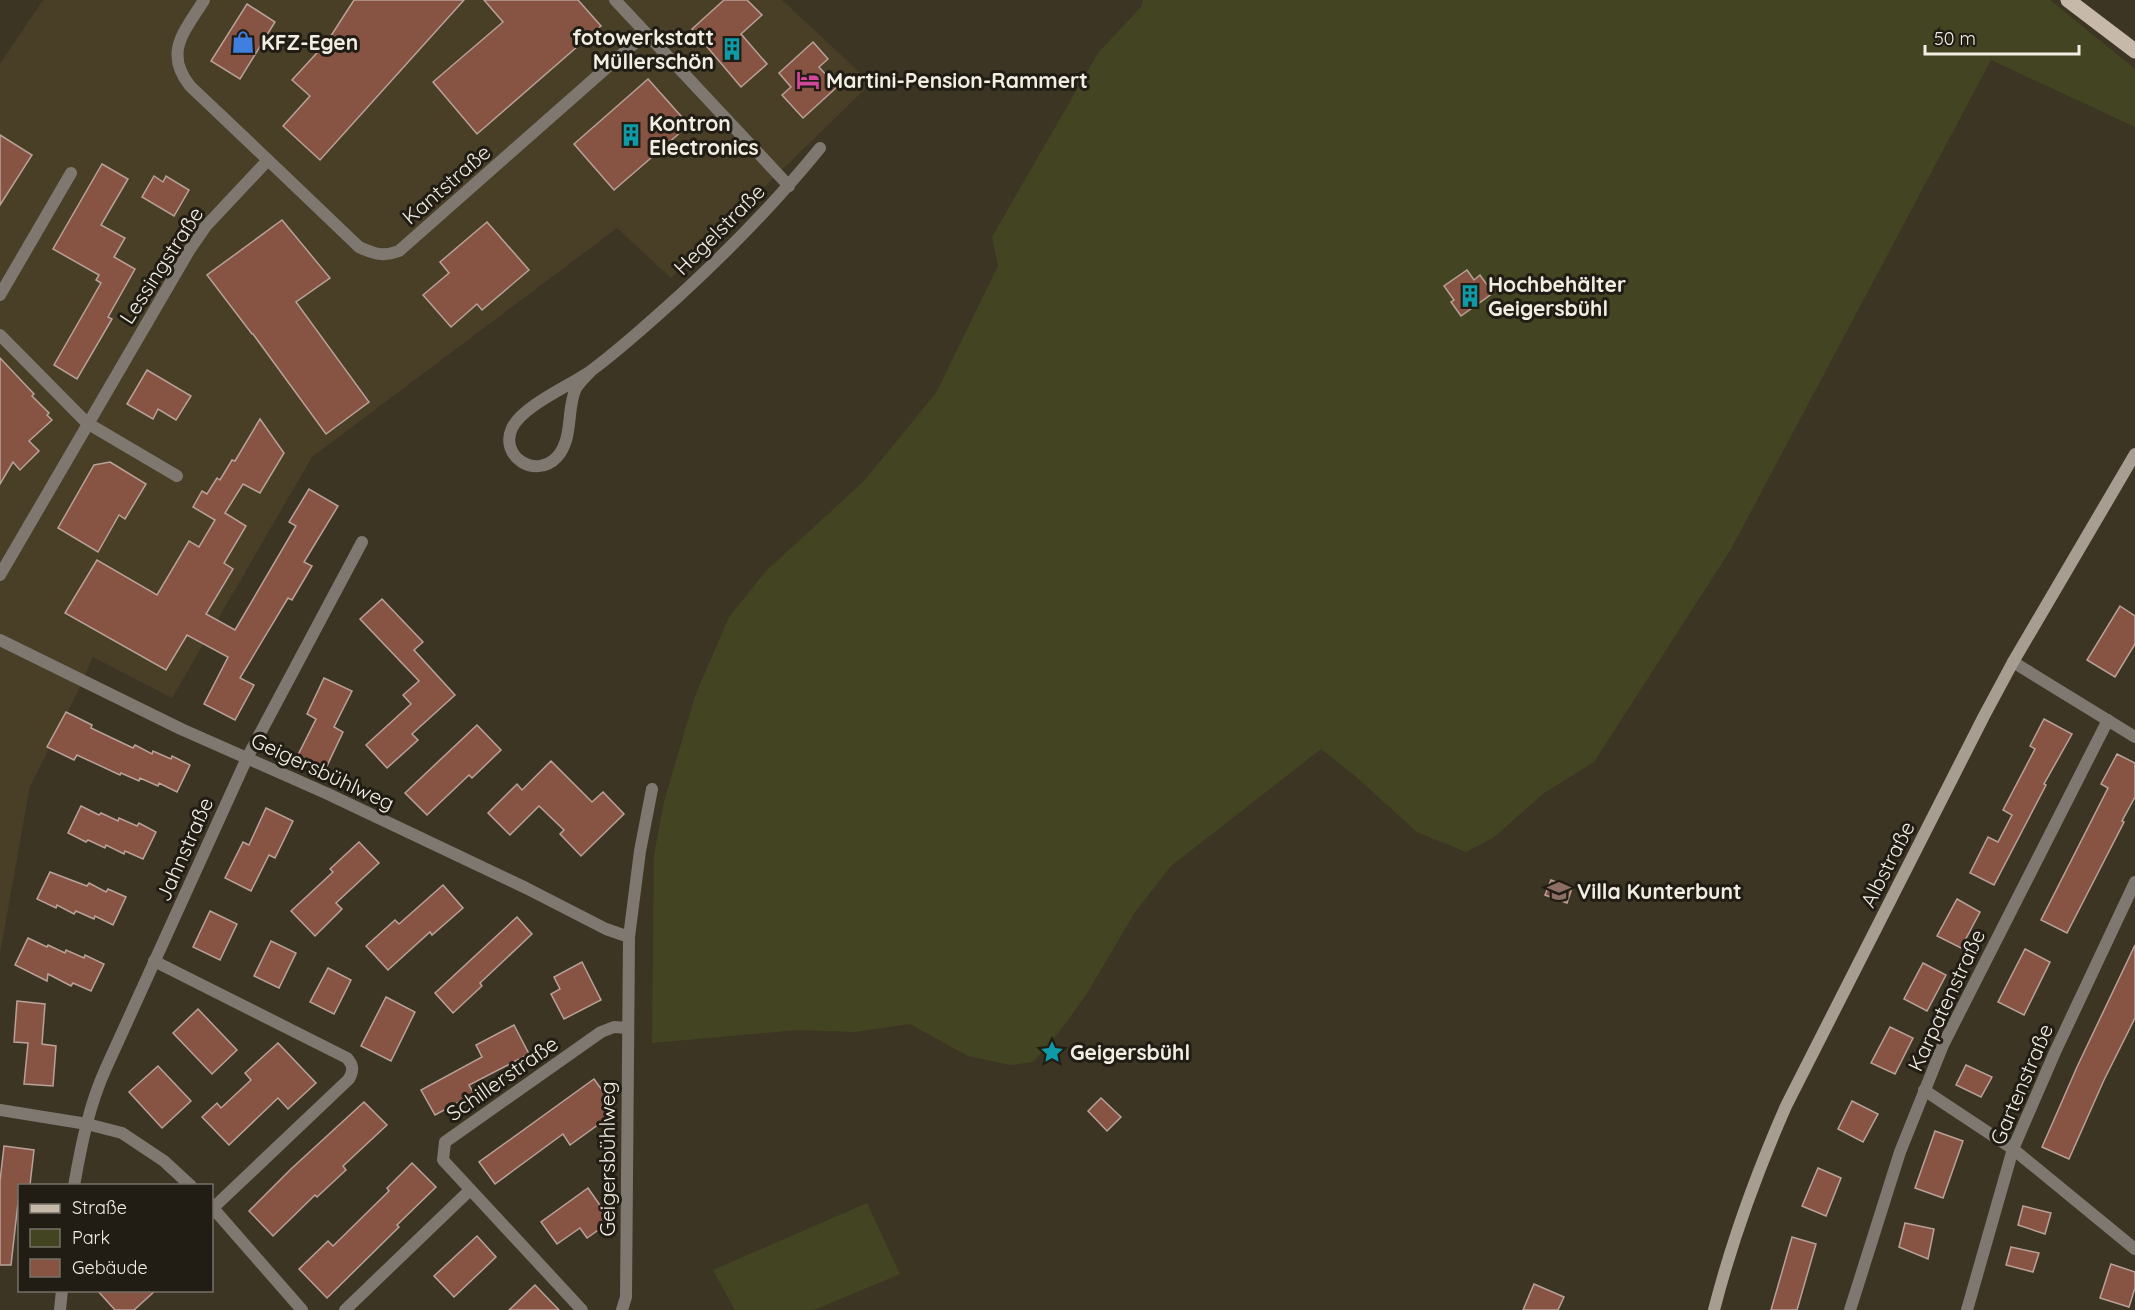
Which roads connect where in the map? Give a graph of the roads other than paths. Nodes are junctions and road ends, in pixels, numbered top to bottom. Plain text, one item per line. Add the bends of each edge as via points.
1 (204, 0) edge
2 (615, 0) edge
3 (2068, 0) edge
4 (645, 34) junction
5 (2135, 51) edge
6 (820, 148) dead end
7 (268, 160) junction
8 (71, 173) dead end
9 (789, 186) junction
10 (0, 295) edge
11 (0, 335) edge
12 (591, 371) junction
13 (87, 423) junction
14 (2135, 454) edge
15 (177, 476) dead end
16 (363, 542) dead end
17 (0, 575) edge
18 (0, 640) edge
19 (2013, 662) junction
20 (2108, 720) junction
21 (2135, 737) edge
22 (247, 758) junction
23 (652, 789) dead end
24 (2135, 882) edge
25 (629, 936) junction
26 (154, 961) junction
27 (628, 1028) junction
28 (1924, 1090) junction
29 (0, 1110) edge
30 (87, 1124) junction
31 (2013, 1149) junction
32 (74, 1184) edge
33 (190, 1184) edge
34 (470, 1190) junction
35 (213, 1206) edge
36 (213, 1208) edge
37 (2135, 1249) edge
38 (62, 1292) edge
39 (60, 1310) edge
40 (302, 1310) edge
41 (345, 1310) edge
42 (582, 1310) edge
43 (622, 1310) edge
44 (1714, 1310) edge
45 (1850, 1310) edge
46 (1967, 1310) edge

1 - 7 street via 177,45 180,73
2 - 4 street, Hegelstraße
3 - 5 main road
4 - 7 street, Kantstraße via 393,254 373,254 360,247
4 - 9 street, Hegelstraße
6 - 9 street
7 - 13 street, Lessingstraße via 206,226
8 - 10 street
9 - 12 street, Hegelstraße via 718,260
11 - 13 street
12 - 12 street, Hegelstraße via 540,402 512,428 510,445 520,462 540,467 561,452 574,393
13 - 15 street
13 - 17 street, Lessingstraße
14 - 19 street, Albstraße
16 - 22 street, Jahnstraße
18 - 22 street, Geigersbühlweg
19 - 20 street
19 - 44 street, Albstraße via 1786,1106 1759,1167
20 - 21 street
20 - 28 street, Karpatenstraße
22 - 25 street, Geigersbühlweg via 606,929
22 - 26 street, Jahnstraße
23 - 25 street, Geigersbühlweg
24 - 31 street, Gartenstraße
25 - 27 street, Geigersbühlweg
26 - 30 street, Jahnstraße via 99,1084
26 - 35 street via 352,1063 349,1079
27 - 34 street, Schillerstraße via 614,1027 601,1032 445,1143 443,1160
27 - 43 street, Geigersbühlweg via 626,1297
28 - 31 street
28 - 45 street, Karpatenstraße
29 - 30 street
30 - 32 street, Jahnstraße
30 - 33 street via 122,1133
31 - 37 street
31 - 46 street, Gartenstraße
34 - 41 street
34 - 42 street, Schillerstraße
36 - 40 street
38 - 39 street

